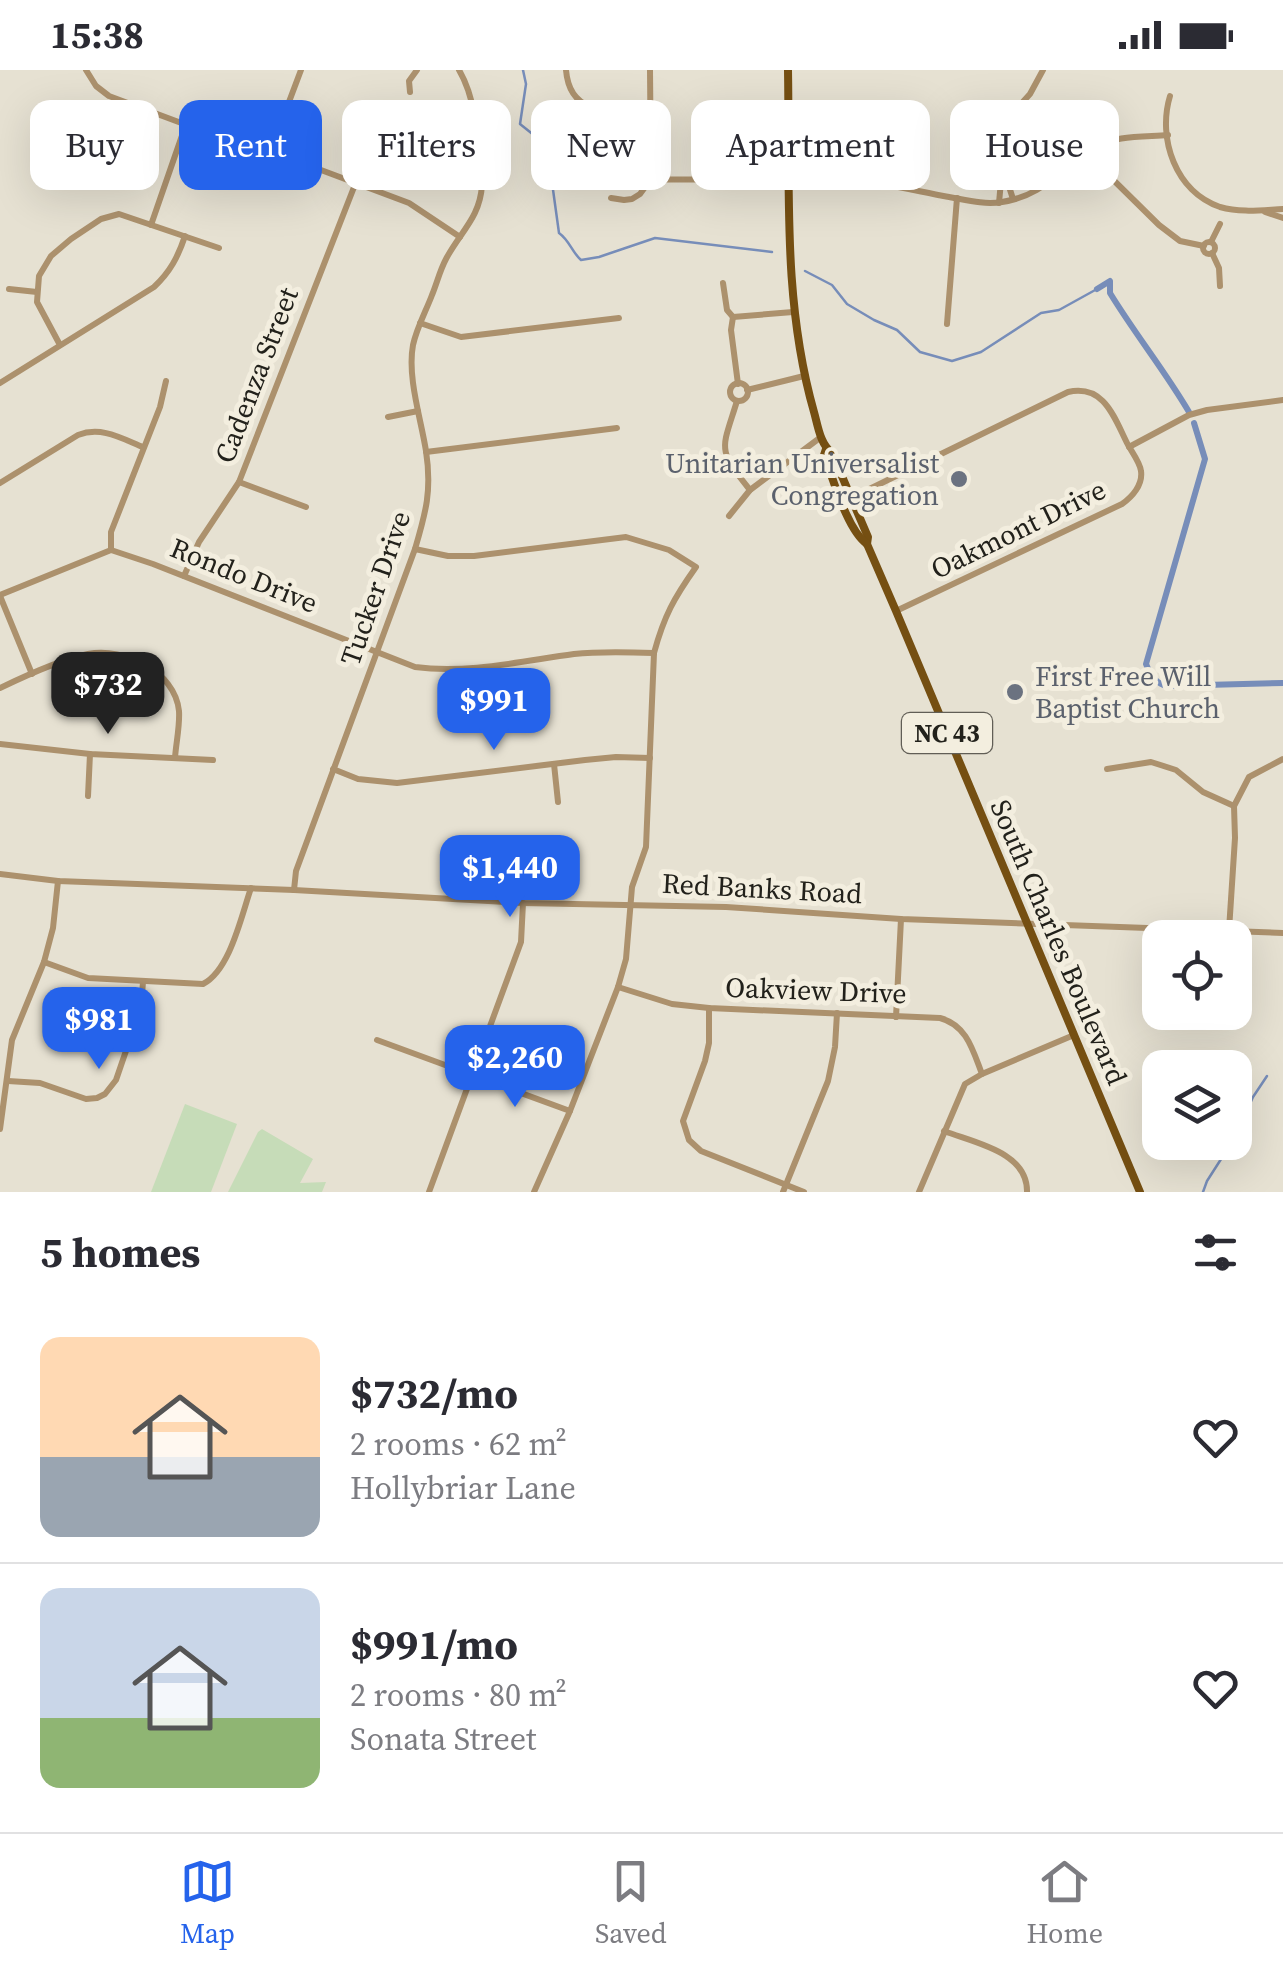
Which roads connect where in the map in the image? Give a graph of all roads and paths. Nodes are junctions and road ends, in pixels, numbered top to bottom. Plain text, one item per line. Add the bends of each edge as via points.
1 (86, 70) edge
2 (301, 70) edge
3 (417, 70) edge
4 (458, 70) edge
5 (566, 70) edge
6 (650, 70) edge
7 (788, 70) edge
8 (1043, 70) edge
9 (410, 92) dead end
10 (1170, 96) dead end
11 (290, 100) edge
12 (580, 100) edge
13 (650, 100) edge
14 (789, 100) edge
15 (1025, 100) edge
16 (179, 121) edge
17 (1168, 135) junction
18 (1119, 139) edge
19 (179, 144) edge
20 (1119, 185) edge
21 (353, 190) edge
22 (376, 190) edge
23 (643, 190) edge
24 (790, 190) edge
25 (911, 190) edge
26 (1000, 190) edge
27 (1011, 190) edge
28 (1038, 190) edge
29 (611, 198) dead end
30 (957, 198) junction
31 (1013, 199) junction
32 (999, 202) junction
33 (1283, 210) edge
34 (1264, 212) junction
35 (1283, 218) edge
36 (151, 224) junction
37 (1220, 224) dead end
38 (185, 236) junction
39 (460, 237) junction
40 (1207, 244) junction
41 (219, 248) dead end
42 (723, 283) dead end
43 (1220, 286) dead end
44 (9, 289) dead end
45 (37, 292) junction
46 (793, 312) junction
47 (732, 317) junction
48 (620, 318) dead end
49 (420, 323) junction
50 (947, 324) dead end
51 (60, 345) junction
52 (804, 376) junction
53 (166, 381) dead end
54 (0, 382) edge
55 (738, 384) junction
56 (747, 390) junction
57 (1283, 400) edge
58 (737, 401) junction
59 (418, 411) junction
60 (388, 417) dead end
61 (617, 428) dead end
62 (821, 436) junction
63 (144, 447) junction
64 (1129, 447) junction
65 (826, 449) junction
66 (426, 452) junction
67 (825, 459) junction
68 (239, 482) junction
69 (0, 483) edge
70 (750, 490) junction
71 (850, 498) junction
72 (306, 508) dead end
73 (730, 516) dead end
74 (866, 539) junction
75 (415, 549) junction
76 (111, 550) junction
77 (184, 576) junction
78 (0, 595) edge
79 (896, 611) junction
80 (376, 652) junction
81 (654, 653) junction
82 (32, 674) junction
83 (0, 688) edge
84 (0, 744) edge
85 (90, 754) junction
86 (175, 758) junction
87 (650, 758) junction
88 (1283, 759) edge
89 (213, 760) dead end
90 (554, 764) junction
91 (333, 770) junction
92 (1107, 770) dead end
93 (88, 796) dead end
94 (558, 802) dead end
95 (1234, 806) junction
96 (0, 874) edge
97 (58, 881) junction
98 (250, 888) junction
99 (294, 890) junction
100 (524, 903) junction
101 (630, 904) junction
102 (901, 919) junction
103 (1230, 920) edge
104 (1026, 922) junction
105 (1142, 927) edge
106 (1252, 931) edge
107 (1283, 933) edge
108 (44, 962) junction
109 (142, 982) junction
110 (618, 987) junction
111 (708, 1008) junction
112 (837, 1013) junction
113 (896, 1017) junction
114 (1074, 1035) junction
115 (376, 1040) dead end
116 (982, 1074) junction
117 (473, 1075) junction
118 (8, 1082) junction
119 (570, 1110) junction
120 (0, 1129) edge
121 (944, 1131) junction
122 (784, 1188) edge
123 (537, 1191) edge
124 (429, 1192) edge
125 (804, 1192) edge
126 (919, 1192) edge
127 (1026, 1192) edge
128 (1140, 1192) edge

1 - 16 street via 110,96
2 - 11 street
3 - 9 street
4 - 39 street, Tucker Drive via 471,101 482,185 476,213
5 - 12 street
6 - 13 street
7 - 14 main road, South Charles Boulevard / NC 43
8 - 15 street
10 - 17 street
17 - 18 street
17 - 34 street via 1173,163 1196,194 1217,206
19 - 36 street
20 - 40 street via 1180,241
21 - 68 street, Cadenza Street
22 - 39 street
23 - 29 street via 632,198
24 - 46 main road, South Charles Boulevard / NC 43
25 - 30 street
26 - 32 street
27 - 31 street
28 - 31 street
30 - 32 street
30 - 50 street
31 - 32 street
33 - 34 street
34 - 35 street
36 - 38 street
36 - 45 street via 119,214 101,219 51,256
37 - 40 street
38 - 41 street
38 - 51 street via 175,263 154,287
39 - 49 street, Tucker Drive
40 - 43 street
42 - 47 street
44 - 45 street
45 - 51 street
46 - 47 street
46 - 52 main road, South Charles Boulevard / NC 43
47 - 55 street
48 - 49 street via 462,337
49 - 59 street, Tucker Drive via 412,350
51 - 54 street
52 - 56 street
52 - 62 main road, South Charles Boulevard / NC 43
53 - 63 street
55 - 56 street
55 - 58 street via 730,390
56 - 58 street
57 - 64 street via 1189,415
58 - 70 street via 724,447 727,462
59 - 60 street
59 - 66 street, Tucker Drive
61 - 66 street
62 - 65 main road, South Charles Boulevard / NC 43
62 - 70 street
63 - 69 street via 90,430
63 - 76 street via 111,532
64 - 71 street, Oakmont Drive via 1110,407 1078,390
64 - 79 street, Oakmont Drive via 1141,472 1130,498
65 - 67 main road, South Charles Boulevard / NC 43
65 - 71 main road, South Charles Boulevard / NC 43
66 - 75 street, Tucker Drive via 428,504
67 - 71 main road
67 - 74 main road, South Charles Boulevard / NC 43 via 859,538
68 - 72 street
68 - 77 street, Cadenza Street
70 - 73 street
71 - 74 main road, South Charles Boulevard / NC 43
74 - 79 main road, South Charles Boulevard / NC 43
75 - 80 street, Tucker Drive
75 - 81 street via 474,556 626,537 669,550 696,568 672,601
76 - 77 street, Rondo Drive
76 - 78 street
77 - 80 street, Rondo Drive
78 - 82 street
79 - 104 main road, South Charles Boulevard / NC 43
80 - 81 street, Rondo Drive via 438,670 595,652
80 - 91 street, Tucker Drive
81 - 87 street
82 - 83 street
82 - 86 street via 89,654 115,654 153,669 178,710
84 - 85 street
85 - 86 street
85 - 93 street
86 - 89 street
87 - 90 street
87 - 101 street via 646,847
88 - 95 street via 1249,777
90 - 91 street via 397,783
90 - 94 street
91 - 99 street, Tucker Drive
92 - 95 street via 1151,762
95 - 103 street
96 - 97 street, Red Banks Road
97 - 98 street, Red Banks Road
97 - 108 street
98 - 99 street, Red Banks Road
98 - 109 street via 226,956 209,982
99 - 100 street, Red Banks Road
100 - 101 street, Red Banks Road
100 - 117 street via 520,942
101 - 102 street, Red Banks Road
101 - 110 street
102 - 104 street, Red Banks Road
102 - 113 street
104 - 105 street, Red Banks Road
104 - 114 main road, South Charles Boulevard / NC 43
106 - 107 street, Red Banks Road
108 - 109 street via 88,978
108 - 118 street via 12,1040
109 - 118 street via 141,1007 105,1094 86,1099 40,1083
110 - 111 street, Oakview Drive
110 - 119 street
111 - 112 street, Oakview Drive
111 - 122 street via 704,1061 682,1120 689,1140
112 - 113 street, Oakview Drive
112 - 122 street via 828,1081
113 - 116 street, Oakview Drive via 940,1018 958,1026
114 - 116 street
114 - 128 main road, South Charles Boulevard / NC 43
115 - 117 street
116 - 121 street via 961,1090
117 - 119 street
117 - 124 street
118 - 120 street
119 - 123 street
121 - 126 street
121 - 127 street via 1014,1161 1027,1180
122 - 125 street

